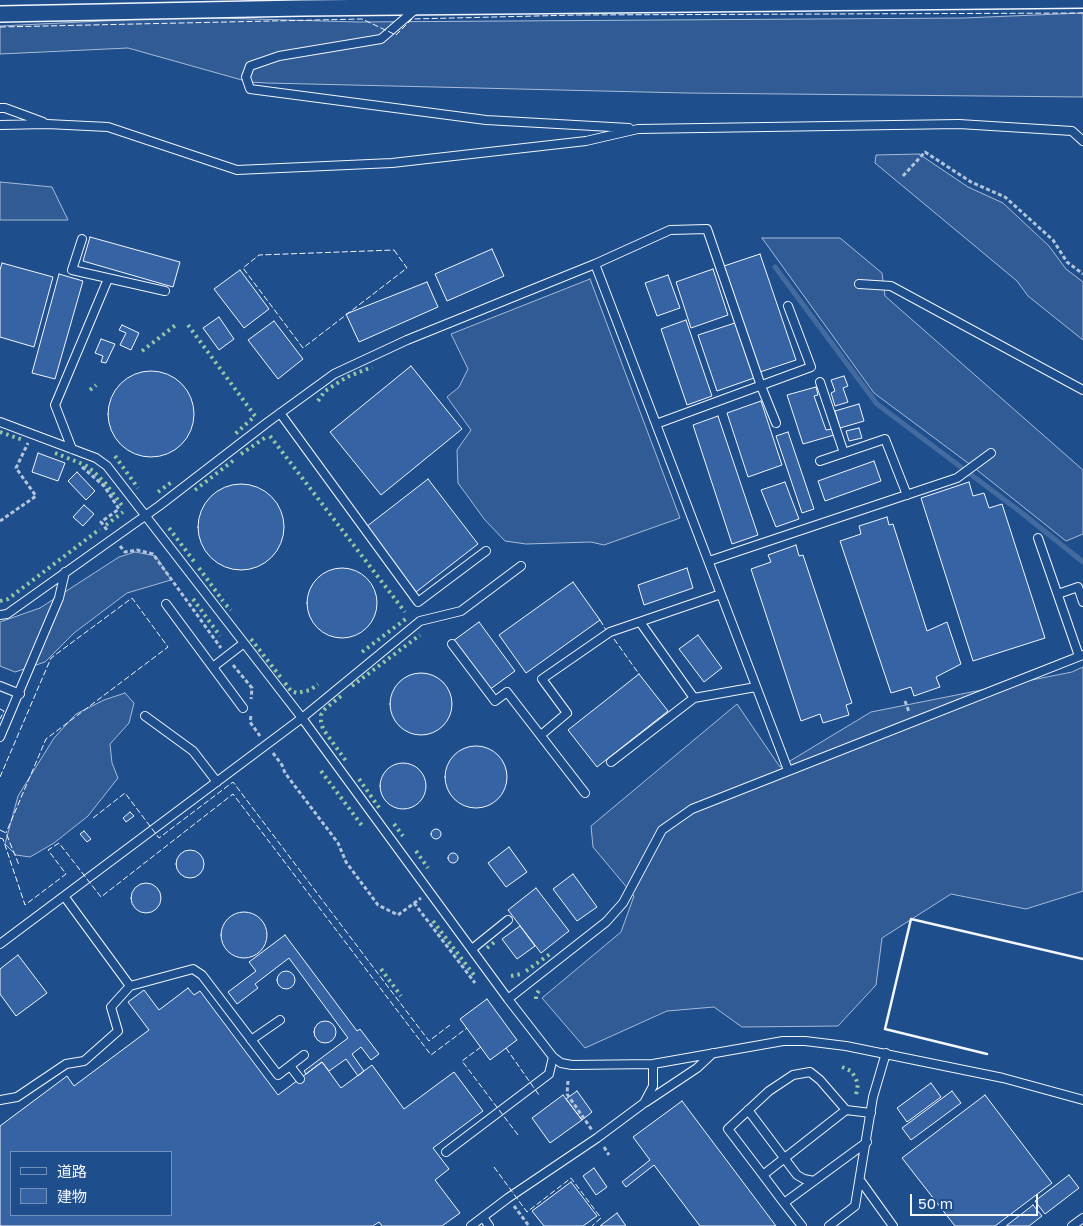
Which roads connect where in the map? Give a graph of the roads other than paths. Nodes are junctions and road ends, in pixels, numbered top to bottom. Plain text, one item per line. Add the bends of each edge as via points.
1 (1083, 0) edge
2 (418, 7) junction
3 (0, 14) edge
4 (0, 108) edge
5 (47, 124) junction
6 (0, 125) edge
7 (638, 128) junction
8 (1083, 141) edge
9 (82, 239) dead end
10 (595, 264) junction
11 (108, 279) junction
12 (859, 284) dead end
13 (165, 291) dead end
14 (788, 306) dead end
15 (820, 382) dead end
16 (761, 386) junction
17 (1083, 390) edge
18 (280, 413) junction
19 (0, 422) edge
20 (776, 423) dead end
21 (656, 424) junction
22 (72, 449) junction
23 (844, 453) junction
24 (992, 454) dead end
25 (820, 461) dead end
26 (907, 495) junction
27 (144, 516) junction
28 (1038, 538) dead end
29 (486, 551) dead end
30 (708, 561) junction
31 (521, 566) dead end
32 (65, 572) junction
33 (721, 594) junction
34 (1058, 594) junction
35 (1083, 602) edge
36 (166, 604) dead end
37 (0, 615) edge
38 (640, 622) junction
39 (244, 643) junction
40 (452, 644) dead end
41 (1081, 655) edge
42 (213, 667) junction
43 (0, 686) edge
44 (756, 687) junction
45 (20, 694) junction
46 (694, 698) junction
47 (243, 708) dead end
48 (145, 716) dead end
49 (302, 718) junction
50 (541, 736) junction
51 (0, 737) edge
52 (611, 762) dead end
53 (788, 770) junction
54 (217, 782) junction
55 (584, 793) dead end
56 (64, 896) junction
57 (508, 920) dead end
58 (0, 944) edge
59 (472, 949) junction
60 (130, 986) junction
61 (508, 999) junction
62 (280, 1020) dead end
63 (251, 1040) junction
64 (713, 1053) junction
65 (886, 1053) junction
66 (304, 1055) dead end
67 (553, 1057) junction
68 (653, 1064) junction
69 (290, 1066) junction
70 (300, 1079) dead end
71 (1073, 1098) junction
72 (0, 1100) edge
73 (1083, 1100) edge
74 (644, 1103) junction
75 (1083, 1106) edge
76 (748, 1110) junction
77 (846, 1110) junction
78 (871, 1113) junction
79 (867, 1142) junction
80 (446, 1152) dead end
81 (784, 1159) junction
82 (762, 1175) junction
83 (860, 1180) junction
84 (814, 1181) junction
85 (784, 1203) junction
86 (483, 1217) junction
87 (1083, 1218) edge
88 (471, 1226) edge
89 (489, 1226) edge
90 (802, 1226) edge
91 (829, 1226) edge
92 (893, 1226) edge
93 (1072, 1226) edge

1 - 2 street
2 - 3 street
2 - 7 lane via 381,39 279,56 250,66 246,77 250,89 486,120
4 - 5 lane
5 - 6 lane
5 - 7 lane via 108,127 236,170 392,163 586,141
7 - 8 lane via 959,124 1072,131
9 - 11 lane via 72,270
10 - 16 lane via 670,230 707,229
10 - 18 lane via 407,340 334,374
10 - 21 lane
11 - 13 lane
11 - 22 lane via 55,405
12 - 17 lane via 891,286
14 - 16 lane via 811,367
15 - 23 lane
16 - 20 lane
16 - 21 lane
18 - 27 lane
18 - 29 lane via 418,602
19 - 22 lane
21 - 30 lane
22 - 27 lane via 108,466
23 - 25 lane
23 - 26 lane via 885,439
24 - 26 lane via 957,478
26 - 30 lane
27 - 32 lane
27 - 39 lane
28 - 34 lane
30 - 33 lane
31 - 49 lane via 462,611 420,621
32 - 37 lane via 7,614
32 - 45 lane via 59,598
33 - 38 lane
33 - 44 lane
34 - 35 lane via 1078,587
34 - 41 lane
36 - 42 lane
38 - 46 lane
38 - 50 lane via 610,632 542,679 567,713
39 - 42 lane
39 - 49 lane
40 - 50 lane via 495,700 507,692
41 - 53 lane
42 - 47 lane
43 - 45 lane
44 - 46 lane
44 - 53 lane
45 - 51 lane
46 - 52 lane
48 - 54 lane via 193,750
49 - 54 lane
49 - 59 lane
50 - 55 lane
53 - 61 lane via 692,809 662,830 623,903 606,922
54 - 56 lane
56 - 58 lane
56 - 60 lane
57 - 59 lane
59 - 61 lane
60 - 63 lane via 192,969 202,975
60 - 72 lane via 111,1006 118,1031 84,1061 66,1064 17,1097
61 - 67 lane
62 - 63 lane
63 - 69 lane via 278,1075
64 - 65 lane via 783,1041 805,1041
64 - 68 lane
64 - 74 lane via 697,1068
65 - 71 lane via 1003,1078
65 - 78 lane
66 - 69 lane
67 - 68 lane via 572,1065
67 - 80 lane via 549,1074
68 - 74 lane via 653,1086
69 - 70 lane
71 - 73 lane
71 - 75 lane
74 - 86 lane
76 - 77 lane via 793,1075 810,1072
76 - 81 lane
76 - 82 lane via 728,1129
77 - 78 lane
77 - 81 lane
78 - 79 lane
79 - 83 lane
79 - 84 lane
81 - 82 lane
81 - 84 lane via 797,1175
82 - 85 lane
83 - 91 lane via 855,1206
83 - 92 lane
84 - 85 lane
85 - 90 lane
86 - 88 lane
86 - 89 lane
87 - 93 lane

